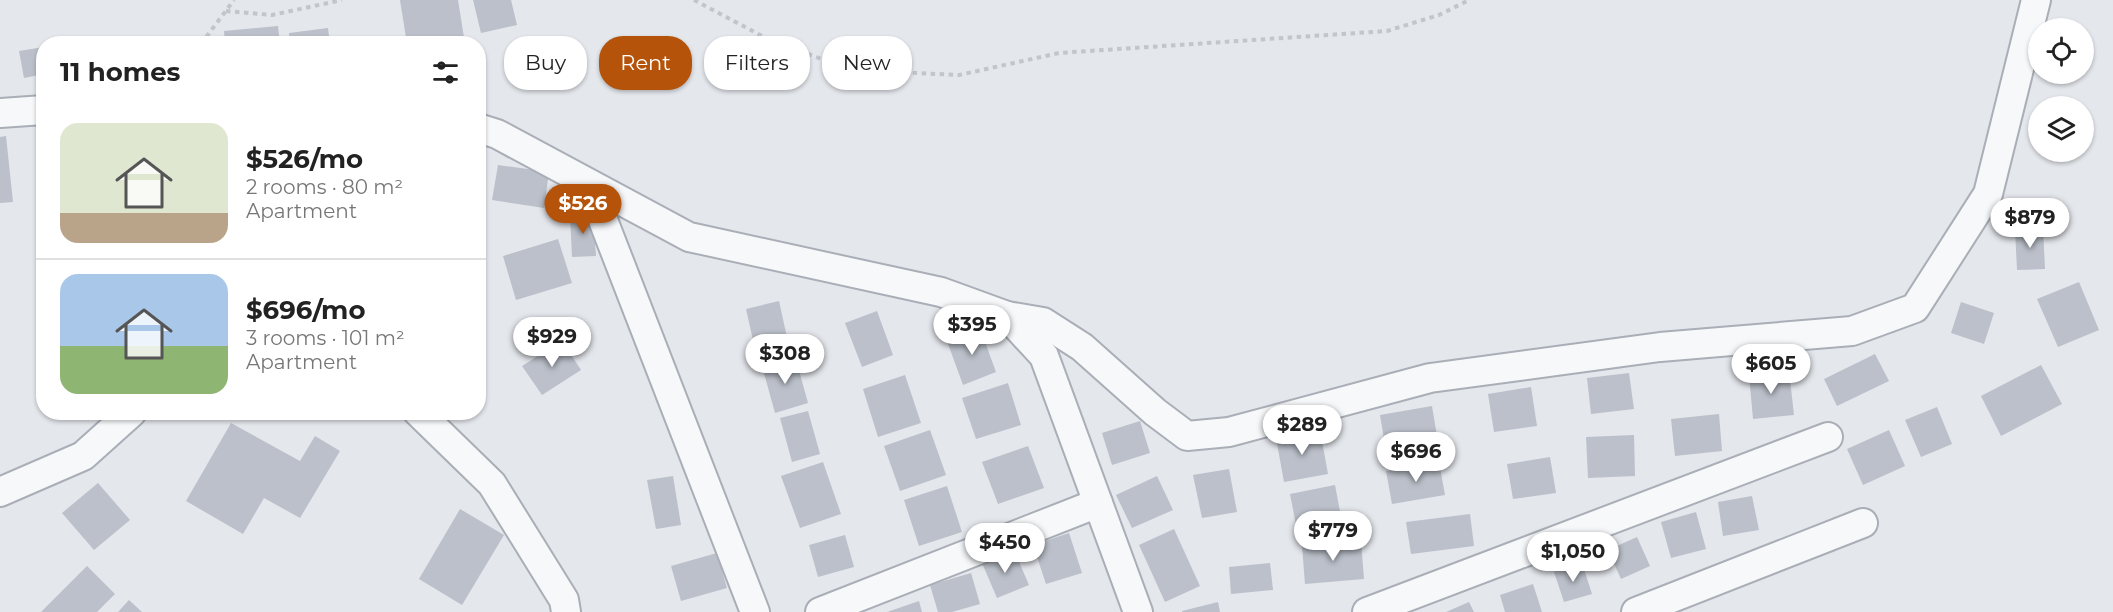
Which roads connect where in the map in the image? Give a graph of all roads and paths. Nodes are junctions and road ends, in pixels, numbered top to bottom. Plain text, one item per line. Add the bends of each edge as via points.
1 (234, 0) edge
2 (342, 0) edge
3 (694, 0) edge
4 (1469, 0) edge
5 (2036, 0) edge
6 (226, 11) junction
7 (207, 36) edge
8 (36, 111) edge
9 (0, 113) edge
10 (486, 131) edge
11 (589, 184) junction
12 (1007, 316) junction
13 (123, 420) edge
14 (426, 420) edge
15 (1828, 437) dead end
16 (0, 492) edge
17 (1098, 503) junction
18 (1863, 523) dead end
19 (566, 612) edge
20 (755, 612) edge
21 (820, 612) edge
22 (1138, 612) edge
23 (1367, 612) edge
24 (1636, 612) edge

1 - 6 path
2 - 6 path via 272,15
3 - 4 path via 764,37 850,70 959,75 1059,53 1387,32 1439,15
5 - 12 street via 1988,194 1915,308 1852,331 1660,347 1430,378 1228,432 1187,436 1082,348 1042,322
6 - 7 path
8 - 9 street
10 - 11 street
11 - 12 street via 689,237 941,292
11 - 20 street
12 - 17 street via 1044,356
13 - 16 street via 83,456
14 - 19 street via 492,484 564,600
15 - 23 street
17 - 21 street
17 - 22 street
18 - 24 street

